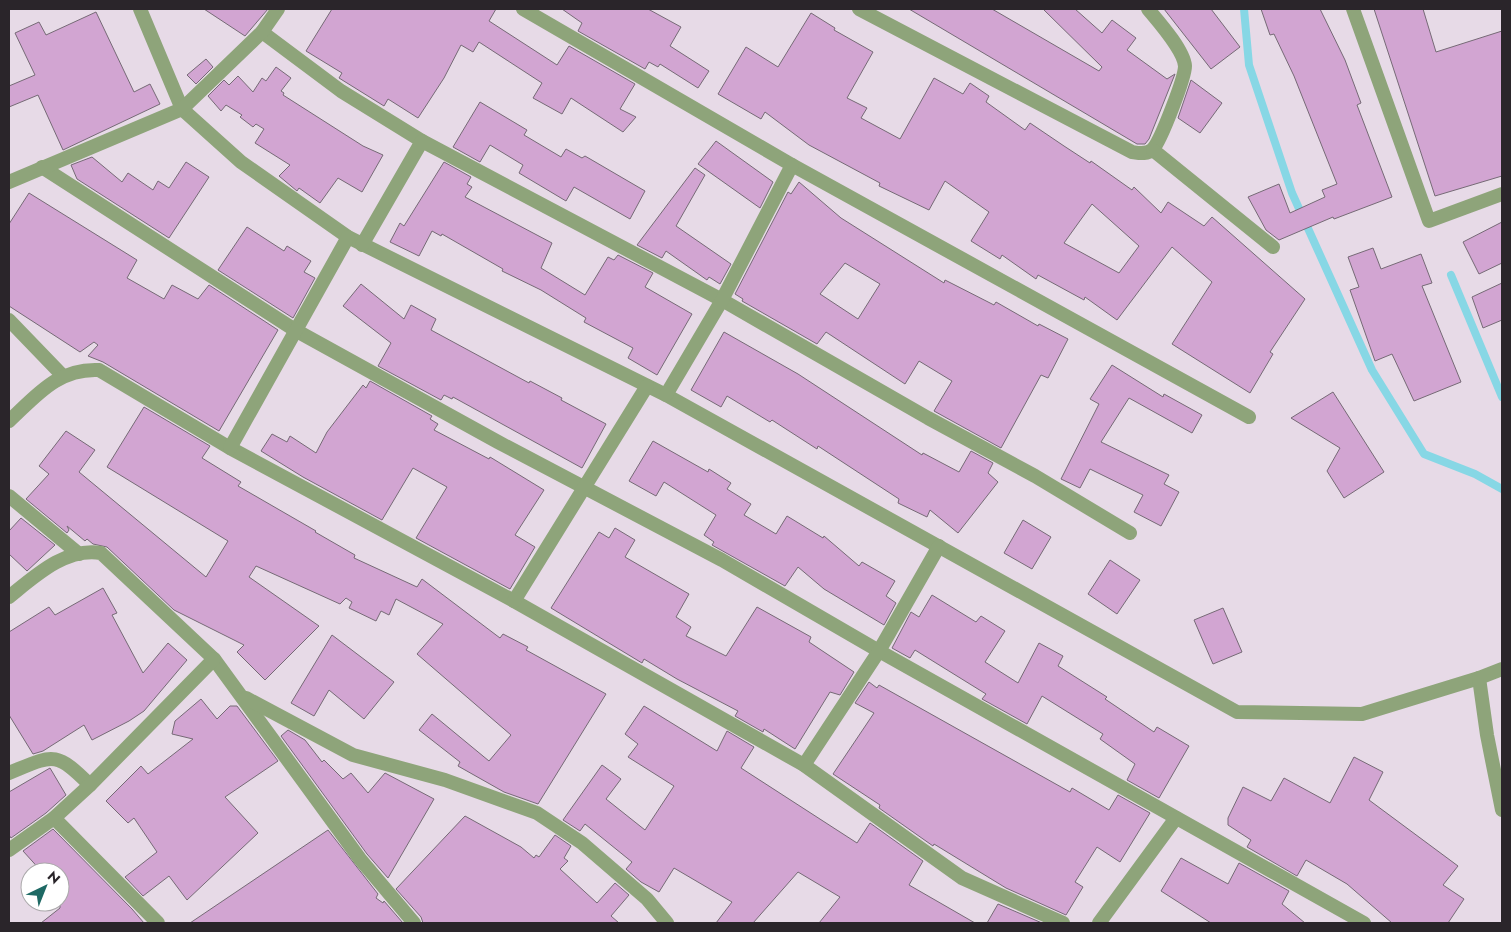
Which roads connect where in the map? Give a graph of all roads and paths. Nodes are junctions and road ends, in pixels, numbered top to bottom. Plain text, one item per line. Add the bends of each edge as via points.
1 (140, 9) edge
2 (278, 9) edge
3 (524, 9) edge
4 (1148, 9) edge
5 (1353, 9) edge
6 (868, 11) edge
7 (262, 32) junction
8 (182, 108) junction
9 (422, 142) junction
10 (1153, 150) junction
11 (792, 165) junction
12 (42, 167) junction
13 (9, 182) edge
14 (1502, 194) edge
15 (348, 237) junction
16 (362, 245) junction
17 (1273, 248) dead end
18 (722, 300) junction
19 (9, 320) edge
20 (295, 330) junction
21 (62, 376) junction
22 (647, 386) junction
23 (666, 395) junction
24 (1249, 416) dead end
25 (9, 421) edge
26 (230, 448) junction
27 (584, 486) junction
28 (9, 496) edge
29 (1130, 533) dead end
30 (939, 546) junction
31 (79, 554) junction
32 (9, 597) edge
33 (514, 601) junction
34 (879, 651) junction
35 (214, 660) junction
36 (1502, 669) edge
37 (1479, 678) junction
38 (244, 697) junction
39 (804, 765) junction
40 (9, 773) edge
41 (90, 786) junction
42 (1502, 810) edge
43 (54, 818) junction
44 (1176, 818) junction
45 (9, 850) edge
46 (158, 923) edge
47 (414, 923) edge
48 (667, 923) edge
49 (1063, 923) edge
50 (1099, 923) edge
51 (1364, 923) edge

1 - 8 street
2 - 7 street
3 - 11 street
4 - 10 street via 1180,52 1185,66
5 - 14 street via 1429,221
6 - 10 street via 1132,152 1142,154
7 - 8 street
7 - 9 street via 341,91
8 - 12 street
8 - 15 street via 241,162
9 - 16 street
9 - 18 street
10 - 17 street
11 - 18 street
11 - 24 street
12 - 13 street
12 - 20 street
15 - 16 street
15 - 20 street
16 - 22 street
18 - 23 street
18 - 29 street
19 - 21 street
20 - 26 street
20 - 27 street
21 - 25 street
21 - 26 street via 82,369 99,370
22 - 23 street
22 - 27 street
23 - 30 street
26 - 33 street
27 - 33 street
27 - 34 street via 722,560
28 - 31 street
30 - 34 street
30 - 37 street via 1237,712 1362,714
31 - 32 street via 58,562
31 - 35 street via 87,551 101,553
33 - 39 street
34 - 39 street
34 - 44 street
35 - 38 street
35 - 41 street
36 - 37 street
37 - 42 street
38 - 47 street via 360,859
38 - 48 street via 353,755 445,780 537,814 582,842 646,899
39 - 49 street via 962,878
40 - 41 street via 45,759 59,758
41 - 43 street
43 - 45 street
43 - 46 street
44 - 50 street
44 - 51 street

